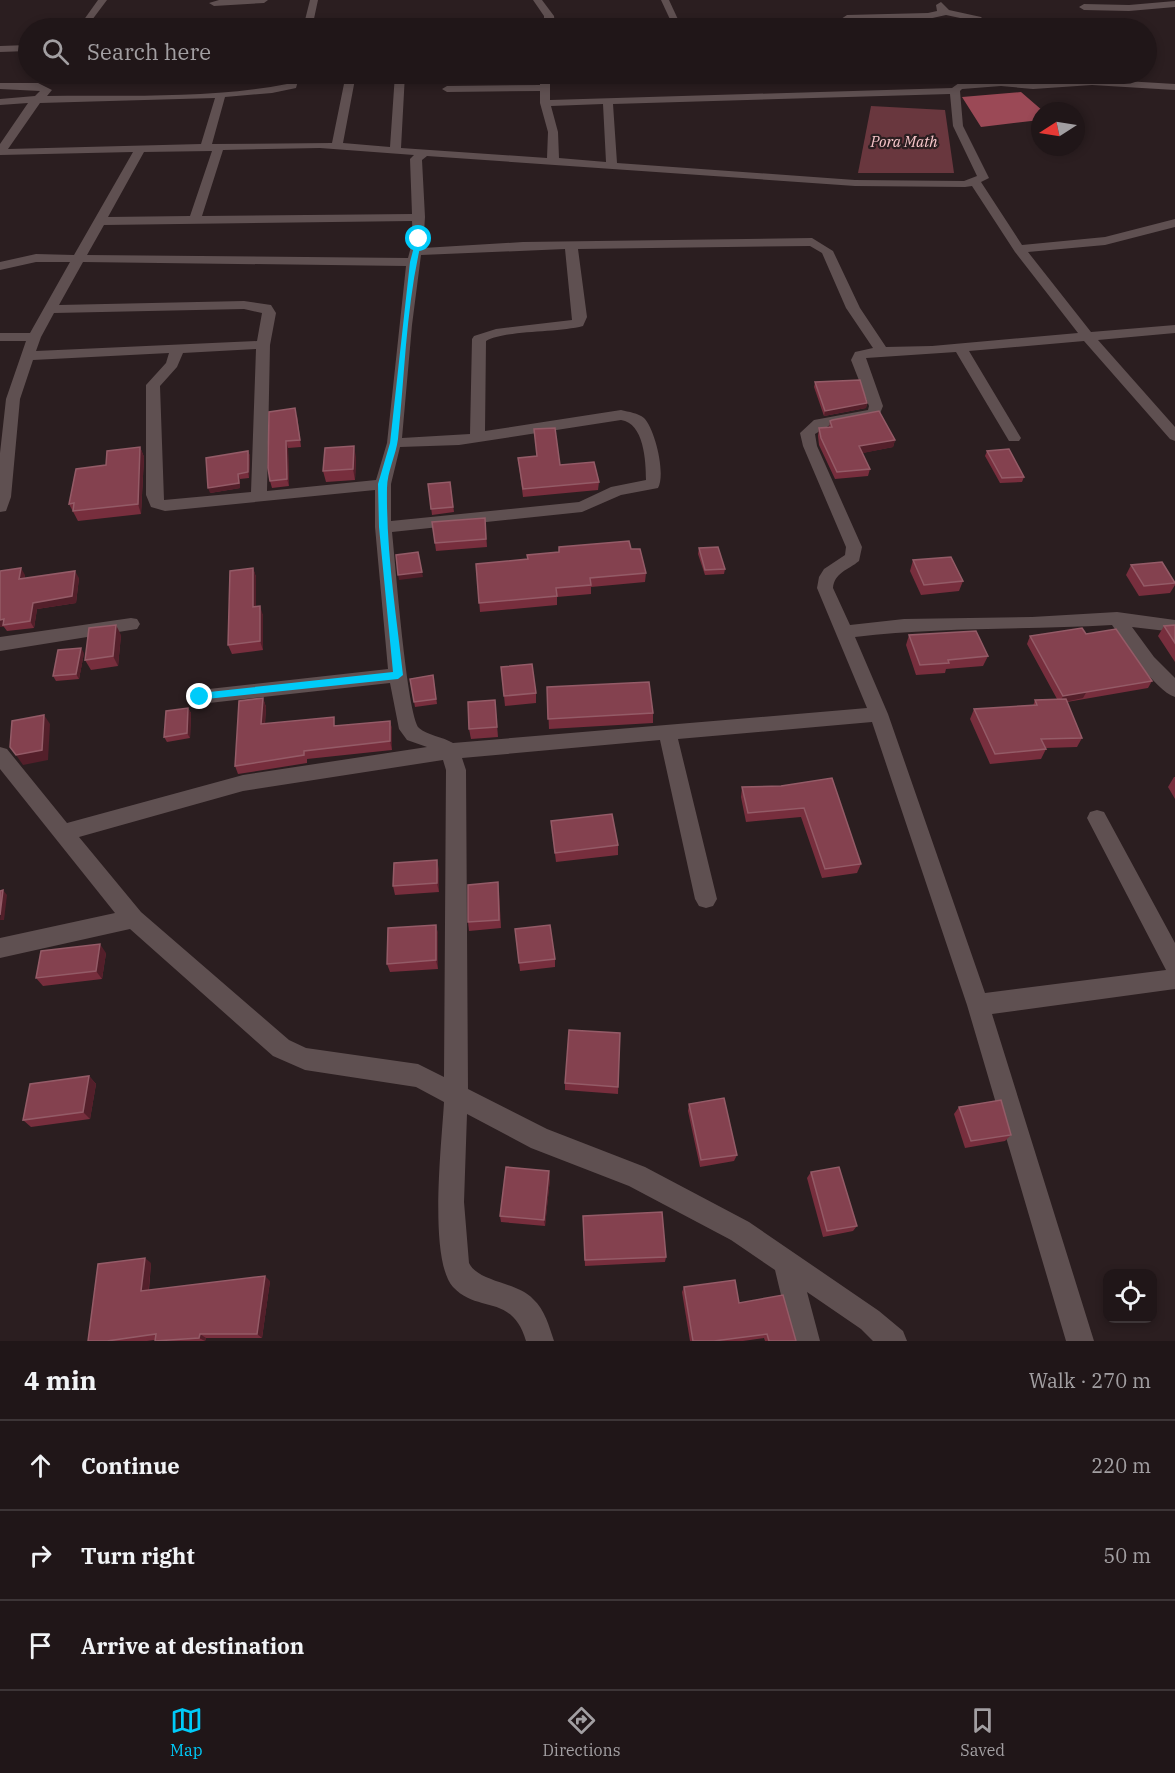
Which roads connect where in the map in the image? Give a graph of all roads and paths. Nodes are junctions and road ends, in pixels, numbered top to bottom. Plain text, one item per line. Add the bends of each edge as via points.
1 (103, 0) edge
2 (264, 0) edge
3 (314, 0) edge
4 (537, 0) edge
5 (665, 0) edge
6 (942, 0) edge
7 (214, 3) dead end
8 (1175, 4) edge
9 (1084, 7) dead end
10 (945, 12) junction
11 (90, 18) edge
12 (310, 18) edge
13 (549, 18) edge
14 (673, 18) edge
15 (848, 18) edge
16 (973, 18) edge
17 (18, 48) edge
18 (0, 49) edge
19 (292, 84) edge
20 (349, 84) edge
21 (399, 84) edge
22 (545, 84) edge
23 (974, 84) edge
24 (1026, 84) edge
25 (1062, 84) edge
26 (1125, 84) edge
27 (0, 86) edge
28 (1175, 87) edge
29 (545, 88) junction
30 (447, 89) dead end
31 (955, 92) junction
32 (221, 93) junction
33 (38, 99) junction
34 (0, 102) edge
35 (608, 102) junction
36 (545, 103) junction
37 (219, 146) junction
38 (337, 146) junction
39 (206, 147) junction
40 (141, 148) junction
41 (395, 151) junction
42 (0, 152) edge
43 (425, 153) junction
44 (553, 161) junction
45 (612, 164) junction
46 (975, 182) junction
47 (419, 217) junction
48 (195, 220) junction
49 (100, 221) junction
50 (1175, 223) edge
51 (571, 246) junction
52 (1019, 249) junction
53 (414, 257) junction
54 (79, 259) junction
55 (0, 266) edge
56 (50, 309) junction
57 (1175, 328) edge
58 (1087, 336) junction
59 (0, 337) edge
60 (34, 337) junction
61 (263, 345) junction
62 (959, 346) junction
63 (178, 348) junction
64 (881, 350) junction
65 (27, 356) junction
66 (6, 400) edge
67 (1175, 436) edge
68 (477, 437) junction
69 (1014, 438) dead end
70 (394, 443) junction
71 (3, 476) edge
72 (383, 484) junction
73 (259, 498) junction
74 (0, 507) edge
75 (383, 527) junction
76 (1117, 618) junction
77 (131, 624) dead end
78 (1175, 626) edge
79 (844, 632) junction
80 (0, 644) edge
81 (398, 675) junction
82 (1175, 690) edge
83 (200, 697) dead end
84 (879, 714) junction
85 (667, 732) junction
86 (450, 751) junction
87 (0, 755) edge
88 (1097, 818) dead end
89 (63, 833) junction
90 (706, 899) dead end
91 (133, 919) junction
92 (0, 948) edge
93 (1175, 965) edge
94 (1175, 979) edge
95 (978, 1005) junction
96 (456, 1094) junction
97 (786, 1263) junction
98 (540, 1341) edge
99 (806, 1341) edge
100 (893, 1341) edge
101 (1080, 1341) edge

1 - 11 street
2 - 7 street
3 - 12 street
4 - 13 street
5 - 14 street
6 - 10 street via 940,9
8 - 9 street
10 - 15 street
10 - 16 street
17 - 18 street
19 - 32 street
20 - 38 street
21 - 41 street
22 - 29 street
23 - 31 street via 959,86
24 - 25 street
26 - 28 street
27 - 33 street via 44,87 47,90
29 - 30 street
29 - 36 street
31 - 35 street
31 - 46 street via 958,126 983,173 983,178
32 - 33 street via 167,98
32 - 39 street
33 - 34 street
33 - 42 street
35 - 36 street
35 - 45 street
36 - 44 street via 553,132
37 - 38 street
37 - 39 street
37 - 48 street
38 - 41 street
39 - 40 street
40 - 42 street
40 - 49 street
41 - 43 street
43 - 44 street
43 - 47 street via 416,159
44 - 45 street
45 - 46 street via 855,183
46 - 52 street
47 - 48 street
47 - 53 street
48 - 49 street
49 - 54 street
50 - 52 street via 1092,243
51 - 53 street via 523,246
51 - 64 street via 803,242 820,245 827,250 853,308
51 - 68 street via 578,323 556,329 494,332 478,339
52 - 58 street
53 - 54 street
53 - 70 street
54 - 55 street via 26,258
54 - 56 street
56 - 60 street
56 - 61 street via 258,305 269,314
57 - 58 street
58 - 62 street
58 - 67 street
59 - 60 street
60 - 65 street
61 - 63 street
61 - 73 street
62 - 64 street
62 - 69 street
63 - 65 street
63 - 73 street via 172,364 153,385 157,503 165,506
64 - 79 street via 860,355 858,360 876,406 874,413 819,423 807,433 854,547 854,557 828,572 824,580
65 - 66 street
66 - 71 street
68 - 70 street
68 - 75 street via 612,415 632,416 642,426 653,484 617,491 582,507
70 - 72 street
71 - 74 street
72 - 73 street
72 - 75 street
75 - 81 street
76 - 78 street
76 - 79 street via 904,625
76 - 82 street via 1148,662
77 - 80 street
79 - 84 street
81 - 83 street
81 - 86 street via 406,724 414,735
84 - 85 street
84 - 95 street
85 - 86 street
85 - 90 street
86 - 89 street via 243,783
86 - 96 street via 456,770
87 - 89 street
88 - 93 street
89 - 91 street
91 - 92 street
91 - 96 street via 281,1048 305,1059 418,1076
94 - 95 street
95 - 101 street
96 - 97 street via 540,1139 636,1176 740,1231
96 - 98 street via 451,1206 460,1278 522,1305 538,1330
97 - 99 street
97 - 100 street via 870,1320

